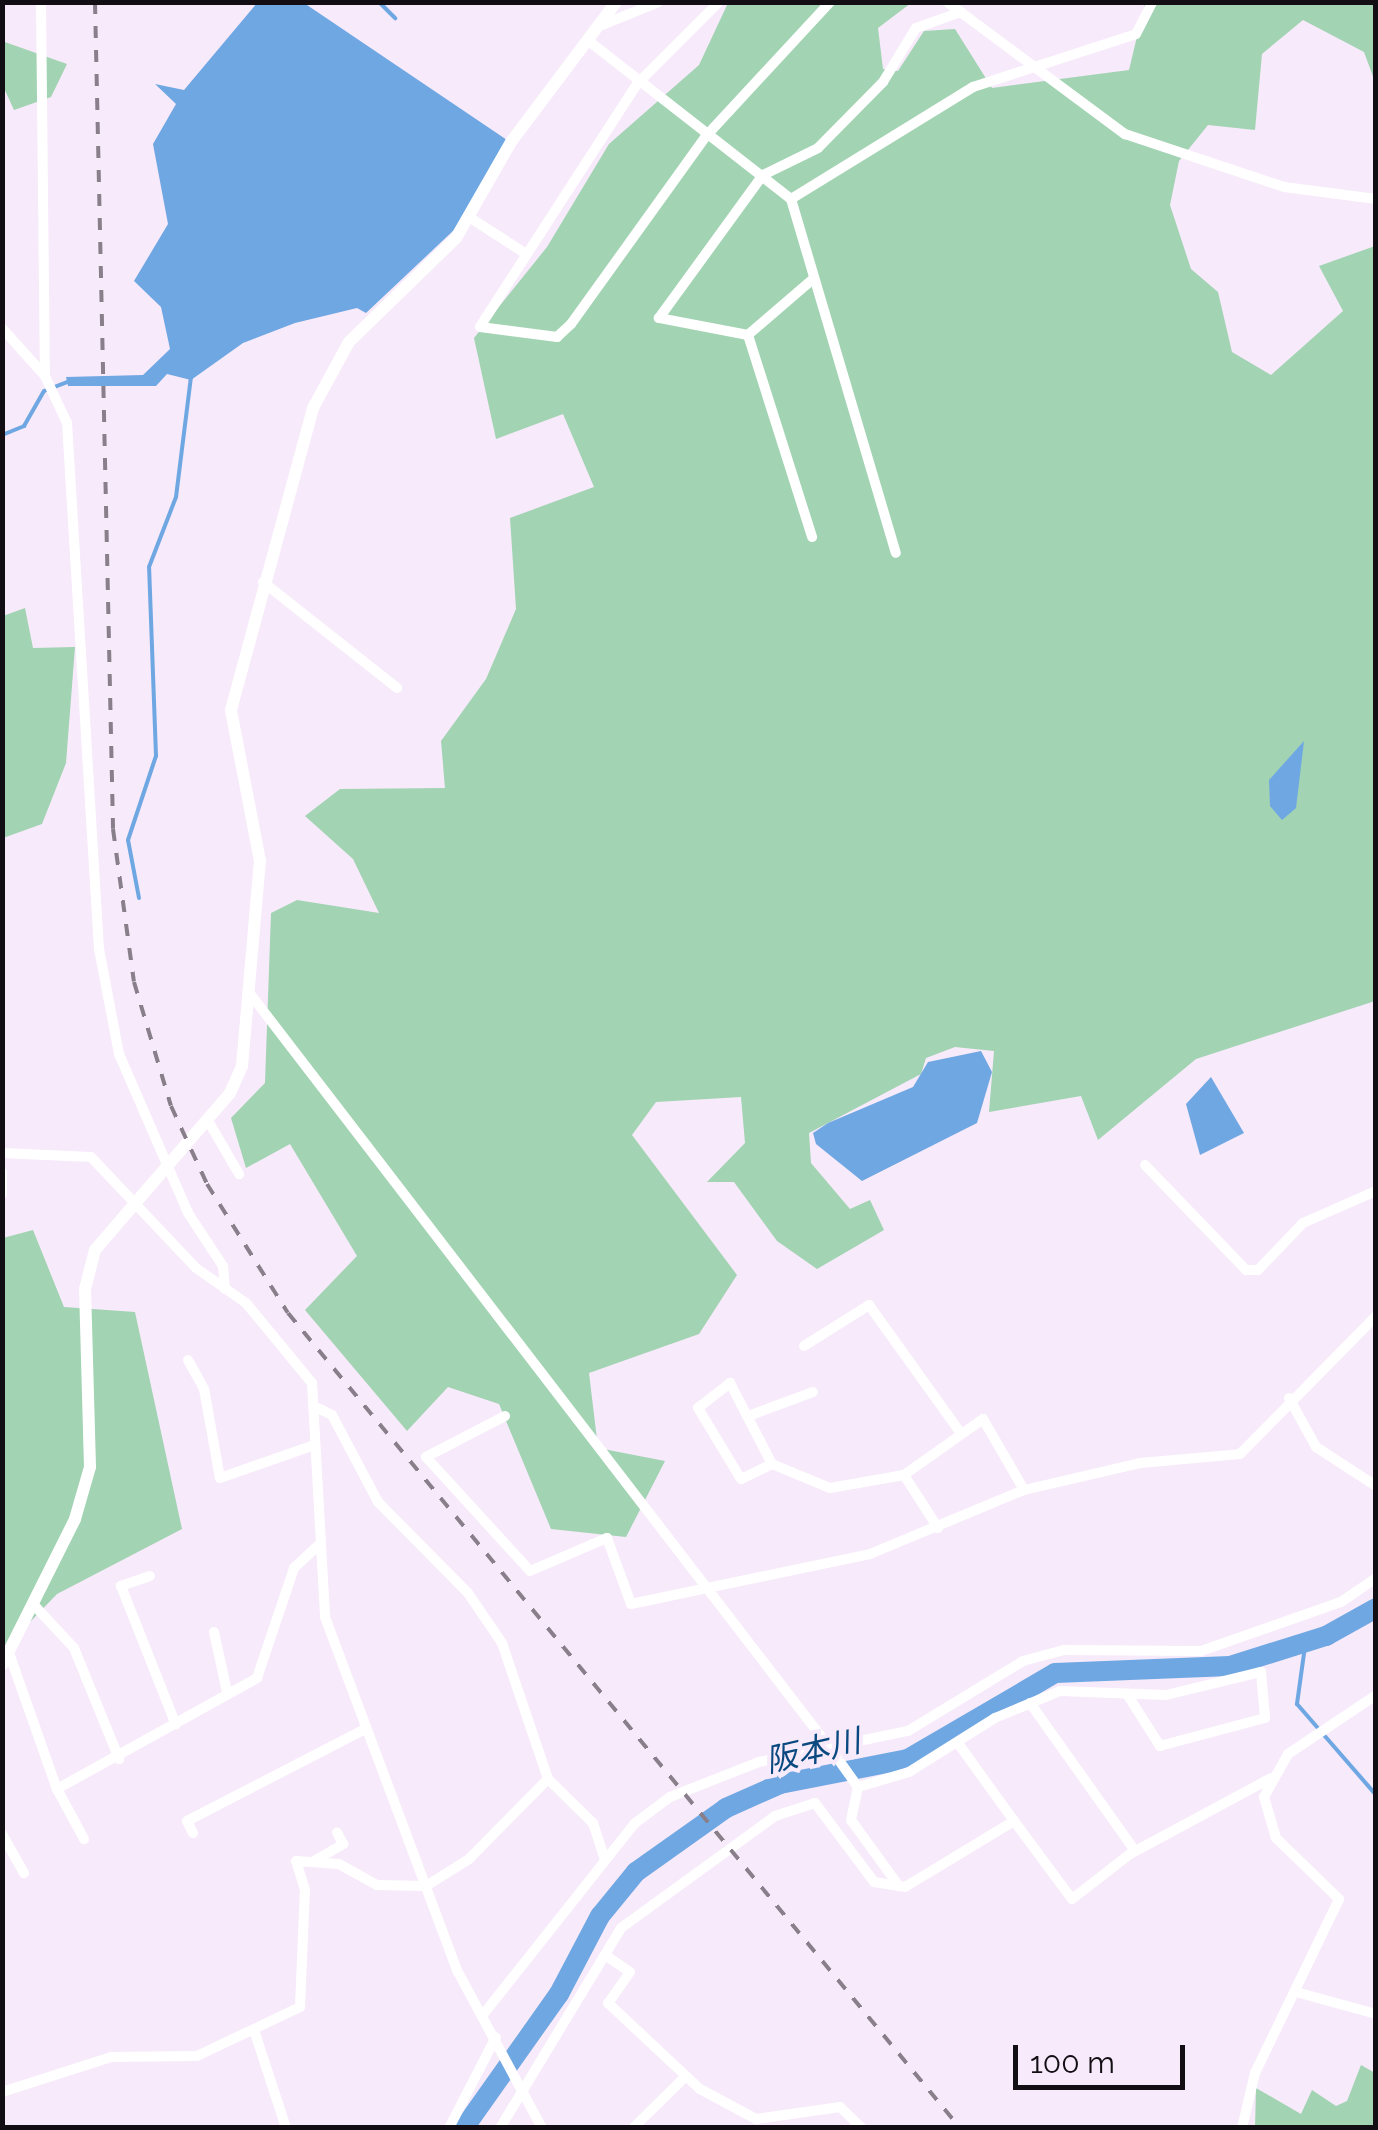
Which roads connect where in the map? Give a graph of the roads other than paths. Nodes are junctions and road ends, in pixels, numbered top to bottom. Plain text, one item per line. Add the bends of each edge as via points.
1 (42, 2) edge
2 (616, 2) edge
3 (659, 2) edge
4 (718, 2) edge
5 (830, 2) edge
6 (947, 2) edge
7 (1152, 2) edge
8 (961, 12) junction
9 (602, 25) junction
10 (590, 42) junction
11 (1040, 65) junction
12 (637, 84) junction
13 (708, 135) junction
14 (763, 175) junction
15 (792, 199) junction
16 (1376, 200) edge
17 (468, 218) junction
18 (523, 252) junction
19 (813, 279) junction
20 (2, 328) edge
21 (748, 335) junction
22 (45, 376) junction
23 (812, 537) dead end
24 (896, 553) dead end
25 (263, 582) junction
26 (397, 688) dead end
27 (250, 995) junction
28 (204, 1123) junction
29 (2, 1152) edge
30 (1145, 1164) dead end
31 (2, 1172) edge
32 (239, 1174) dead end
33 (1376, 1191) edge
34 (2, 1194) edge
35 (131, 1201) junction
36 (225, 1289) junction
37 (1376, 1316) edge
38 (804, 1346) dead end
39 (188, 1360) dead end
40 (812, 1392) dead end
41 (1289, 1398) junction
42 (318, 1408) junction
43 (751, 1415) junction
44 (505, 1416) dead end
45 (960, 1432) junction
46 (314, 1445) junction
47 (772, 1464) junction
48 (904, 1475) junction
49 (1376, 1486) edge
50 (1024, 1490) junction
51 (938, 1528) junction
52 (318, 1546) junction
53 (150, 1576) dead end
54 (1376, 1578) edge
55 (708, 1586) junction
56 (34, 1604) junction
57 (214, 1632) dead end
58 (6, 1659) edge
59 (227, 1692) junction
60 (1127, 1694) junction
61 (1376, 1695) edge
62 (1030, 1703) junction
63 (176, 1725) junction
64 (366, 1729) junction
65 (960, 1746) junction
66 (833, 1752) junction
67 (119, 1759) junction
68 (1271, 1778) junction
69 (548, 1779) junction
70 (858, 1787) junction
71 (57, 1789) junction
72 (1014, 1821) junction
73 (337, 1832) dead end
74 (193, 1833) dead end
75 (2, 1834) edge
76 (84, 1839) dead end
77 (1135, 1851) junction
78 (605, 1860) junction
79 (314, 1861) junction
80 (24, 1873) dead end
81 (426, 1886) junction
82 (899, 1886) junction
83 (605, 1955) junction
84 (1296, 1992) junction
85 (1376, 2014) edge
86 (482, 2016) junction
87 (254, 2030) junction
88 (496, 2037) junction
89 (684, 2077) junction
90 (524, 2087) junction
91 (2, 2092) edge
92 (286, 2128) edge
93 (449, 2128) edge
94 (500, 2128) edge
95 (542, 2128) edge
96 (633, 2128) edge
97 (862, 2128) edge
98 (1242, 2128) edge

1 - 22 street
2 - 9 street
3 - 9 street
4 - 12 street
5 - 13 street
6 - 8 street
7 - 11 street via 1136,34
8 - 11 street
8 - 14 street via 916,28 883,82 818,148
9 - 10 street
10 - 12 street
10 - 17 street via 511,142
11 - 15 street via 906,120
11 - 16 street via 1124,134 1284,188
12 - 13 street
12 - 18 street
13 - 14 street
13 - 18 street via 557,337 480,326
14 - 15 street
14 - 21 street via 659,318
15 - 19 street
17 - 18 street
17 - 25 street via 349,342 323,382
19 - 21 street
19 - 24 street
20 - 22 street
21 - 23 street
22 - 36 street via 58,400 77,510 109,1006 125,1074 223,1266
25 - 26 street
25 - 27 street via 230,710 260,850
27 - 28 street via 238,1079
27 - 55 street
28 - 32 street
28 - 35 street
29 - 35 street via 91,1158
30 - 33 street via 1246,1270 1258,1270 1302,1223
31 - 34 street
35 - 36 street
35 - 56 street via 103,1234 88,1274 90,1467
36 - 42 street via 312,1384
37 - 41 street
38 - 45 street via 869,1305
39 - 46 street via 204,1389 220,1478
40 - 43 street
41 - 49 street via 1316,1447
41 - 50 street via 1240,1454 1140,1463
42 - 46 street
42 - 69 street via 332,1415 378,1502 468,1593 502,1643
43 - 47 street
43 - 47 street via 730,1383 698,1408 741,1479
44 - 55 street via 426,1458 530,1571 607,1538 631,1604
45 - 48 street
45 - 50 street via 989,1421
46 - 52 street
47 - 48 street via 830,1488
48 - 51 street
50 - 51 street
51 - 55 street via 840,1563
52 - 59 street via 294,1568 264,1668
52 - 64 street via 324,1617
53 - 63 street via 120,1586
54 - 66 street via 1341,1602 1201,1651 1064,1650 1023,1661 908,1731
55 - 66 street
56 - 58 street
56 - 67 street via 74,1648
57 - 59 street
58 - 71 street
59 - 63 street
60 - 60 street via 1166,1695 1261,1672 1265,1718 1160,1746
60 - 62 street via 1085,1688
61 - 68 street via 1300,1746
62 - 65 street
62 - 77 street
63 - 67 street
64 - 74 street via 187,1821
64 - 81 street
65 - 70 street
65 - 72 street
66 - 70 street
66 - 78 street via 759,1762 681,1792
67 - 71 street
68 - 77 street
68 - 84 street via 1268,1826 1339,1899
69 - 78 street via 594,1823
69 - 81 street via 469,1859
70 - 82 street via 851,1820
71 - 76 street
72 - 77 street via 1072,1899
72 - 82 street
73 - 79 street via 342,1844
75 - 80 street
78 - 86 street
79 - 81 street via 377,1884
79 - 87 street via 296,1861 305,1890 300,2007
81 - 86 street
82 - 83 street via 874,1882 815,1803 802,1805 747,1831 621,1928
83 - 89 street via 630,1972 608,2003
83 - 90 street
84 - 85 street
84 - 98 street via 1256,2073
86 - 88 street
87 - 91 street via 197,2056 110,2057
87 - 92 street
88 - 90 street
88 - 93 street
89 - 96 street
89 - 97 street via 756,2119 840,2107
90 - 94 street
90 - 95 street

